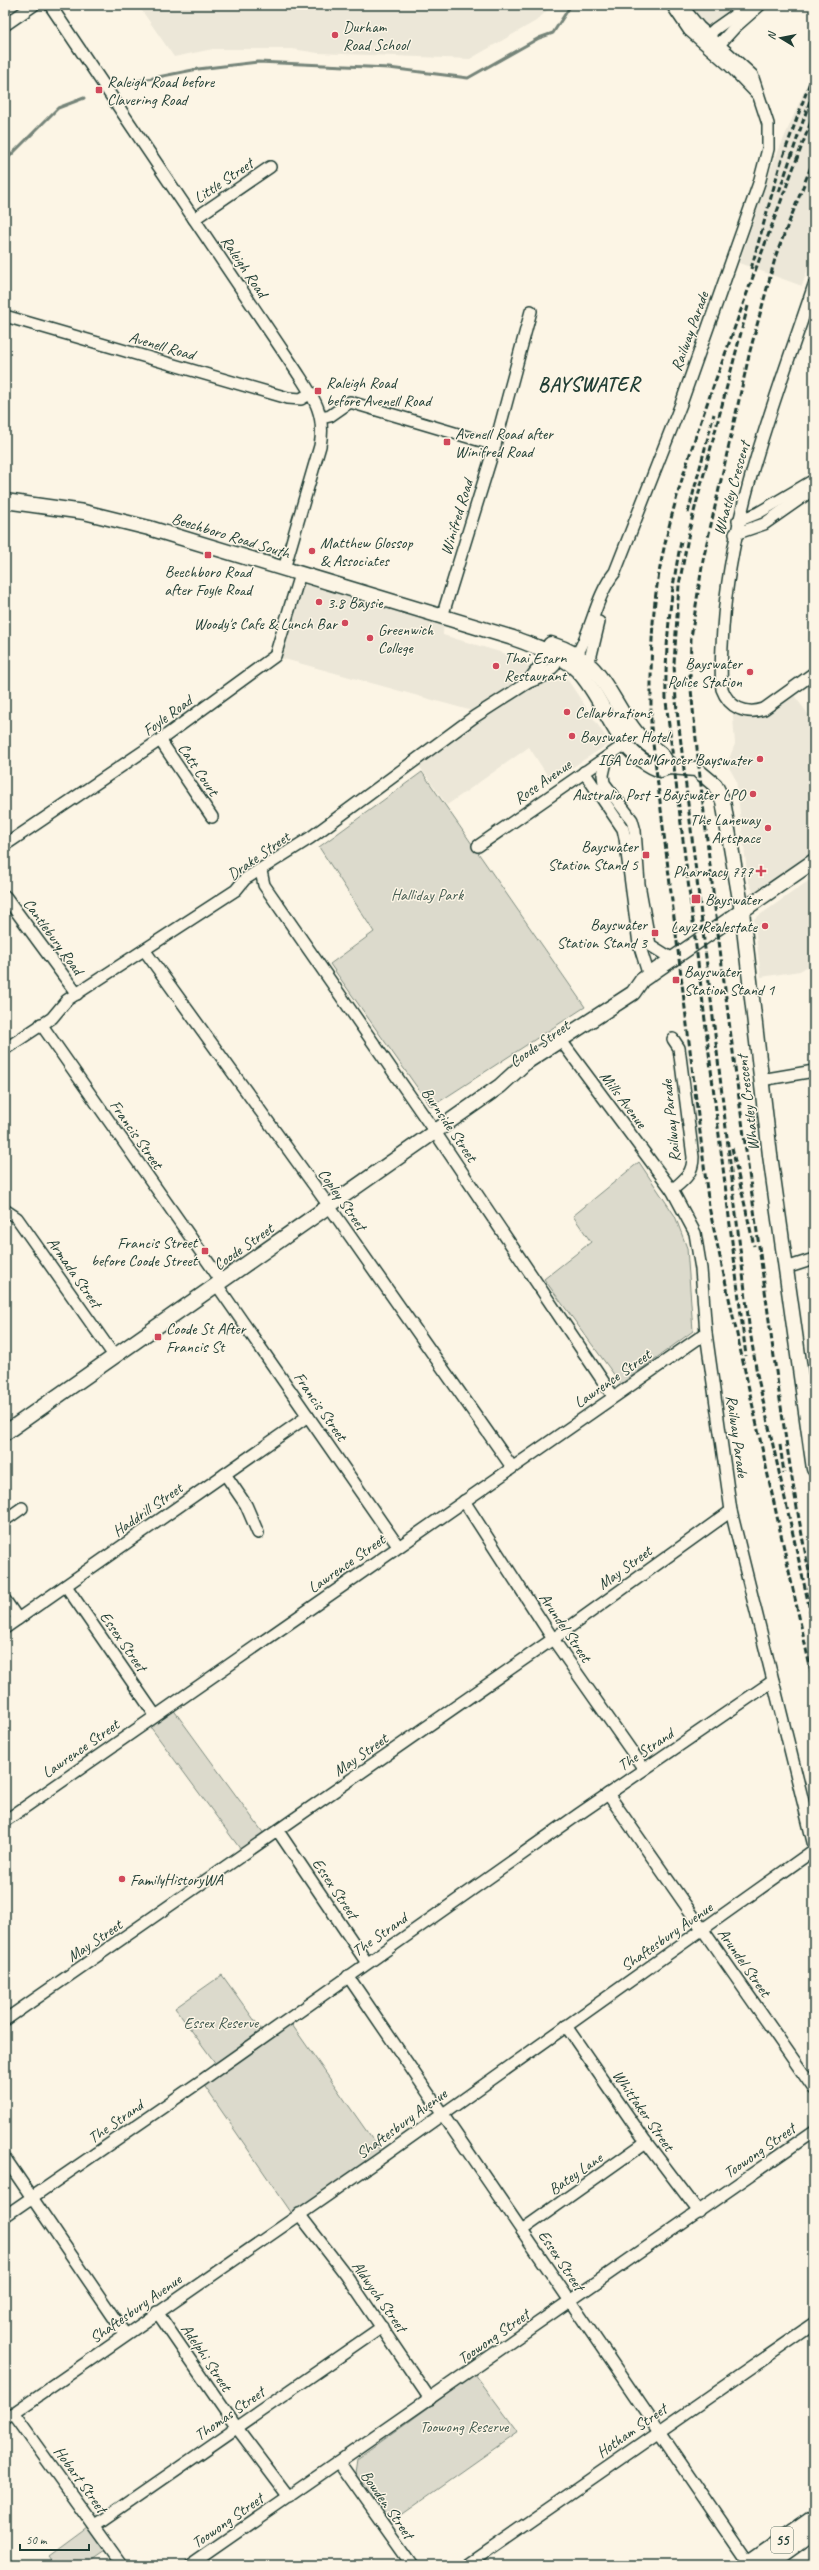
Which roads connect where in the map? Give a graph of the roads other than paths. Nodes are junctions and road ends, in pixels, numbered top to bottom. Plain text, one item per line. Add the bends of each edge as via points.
1 (34, 5) edge
2 (50, 5) edge
3 (672, 5) edge
4 (681, 5) edge
5 (749, 5) edge
6 (760, 5) edge
7 (5, 25) edge
8 (704, 38) junction
9 (716, 48) junction
10 (270, 167) dead end
11 (194, 219) junction
12 (814, 285) edge
13 (531, 311) dead end
14 (5, 316) edge
15 (310, 394) junction
16 (322, 418) junction
17 (495, 445) junction
18 (814, 480) edge
19 (814, 489) edge
20 (5, 501) edge
21 (738, 521) junction
22 (735, 534) junction
23 (284, 569) junction
24 (300, 574) junction
25 (442, 617) junction
26 (567, 656) junction
27 (814, 674) edge
28 (616, 700) junction
29 (160, 740) junction
30 (624, 745) junction
31 (607, 757) junction
32 (669, 767) junction
33 (584, 772) junction
34 (212, 817) dead end
35 (5, 845) edge
36 (478, 846) dead end
37 (814, 860) edge
38 (814, 870) edge
39 (261, 871) junction
40 (5, 896) edge
41 (742, 916) junction
42 (145, 951) junction
43 (674, 960) junction
44 (649, 976) junction
45 (632, 993) junction
46 (77, 994) junction
47 (592, 1021) junction
48 (41, 1024) junction
49 (673, 1039) dead end
50 (565, 1046) junction
51 (5, 1049) edge
52 (814, 1071) edge
53 (761, 1080) junction
54 (500, 1086) junction
55 (436, 1132) junction
56 (672, 1190) junction
57 (329, 1206) junction
58 (5, 1210) edge
59 (814, 1259) edge
60 (786, 1268) junction
61 (219, 1283) junction
62 (706, 1333) junction
63 (115, 1357) junction
64 (613, 1396) junction
65 (308, 1416) junction
66 (5, 1434) edge
67 (812, 1445) edge
68 (512, 1467) junction
69 (814, 1469) edge
70 (225, 1474) junction
71 (464, 1501) junction
72 (22, 1508) dead end
73 (731, 1511) junction
74 (5, 1520) edge
75 (258, 1533) dead end
76 (398, 1546) junction
77 (66, 1586) junction
78 (5, 1600) edge
79 (18, 1619) junction
80 (5, 1628) edge
81 (553, 1639) junction
82 (773, 1681) junction
83 (155, 1715) junction
84 (644, 1769) junction
85 (608, 1794) junction
86 (5, 1821) edge
87 (278, 1831) junction
88 (814, 1846) edge
89 (814, 1850) edge
90 (703, 1930) junction
91 (367, 1962) junction
92 (348, 1976) junction
93 (5, 2020) edge
94 (566, 2026) junction
95 (814, 2089) edge
96 (443, 2112) junction
97 (814, 2131) edge
98 (646, 2142) junction
99 (5, 2158) edge
100 (32, 2197) junction
101 (699, 2212) junction
102 (299, 2214) junction
103 (5, 2216) edge
104 (522, 2230) junction
105 (571, 2301) junction
106 (157, 2312) junction
107 (814, 2324) edge
108 (382, 2326) junction
109 (125, 2334) junction
110 (430, 2399) junction
111 (9, 2416) edge
112 (237, 2428) junction
113 (658, 2430) junction
114 (339, 2462) junction
115 (289, 2497) junction
116 (814, 2517) edge
117 (95, 2526) junction
118 (814, 2532) edge
119 (748, 2564) edge
120 (122, 2565) edge
121 (190, 2565) edge
122 (412, 2565) edge
123 (467, 2565) edge
124 (768, 2565) edge

1 - 7 street
2 - 11 street, Raleigh Road
3 - 8 street
4 - 8 street
5 - 8 street
6 - 9 street
8 - 9 street, Railway Parade
9 - 26 street, Railway Parade via 760,97 769,136 759,183 681,404 615,572 615,584 598,624
10 - 11 street, Little Street
11 - 15 street, Raleigh Road
12 - 21 street, Whatley Crescent via 748,482
13 - 17 street, Winifred Road
14 - 15 street, Avenell Road via 288,398 301,399
15 - 16 street, Raleigh Road
16 - 17 street via 330,416 350,402
16 - 23 street, Raleigh Road via 320,446
17 - 25 street, Winifred Road
18 - 21 street via 758,513
19 - 22 street via 764,524
20 - 23 main road, Beechboro Road South via 118,520
21 - 22 street, Whatley Crescent
22 - 27 street, Whatley Crescent via 725,608 721,681 724,695 732,704 745,711 756,711
23 - 24 main road, Beechboro Road South
24 - 25 main road, Beechboro Road South
24 - 29 street, Foyle Road via 275,656
25 - 26 main road, Beechboro Road South
26 - 28 main road
26 - 30 main road
26 - 39 street, Drake Street via 544,676 527,683 463,725
28 - 30 street via 614,709 627,732 628,738
28 - 32 main road via 637,734 647,745 663,754
29 - 34 street, Catt Court
29 - 35 street, Foyle Road
30 - 31 street, Rose Avenue
30 - 32 main road, Whatley Crescent via 646,765 660,770
31 - 33 street, Rose Avenue
31 - 43 street via 604,783 632,820 635,831 639,884 649,940 656,949
32 - 41 main road, Whatley Crescent via 696,769 708,777 718,790 723,801
33 - 36 street, Rose Avenue
33 - 44 street via 623,829 626,838 639,944
37 - 41 main road
38 - 41 main road, Coode Street via 763,907
39 - 42 street, Drake Street via 245,879 236,890
39 - 55 street, Burnside Street via 264,884
40 - 46 street, Cantlebury Road
41 - 43 main road, Coode Street
41 - 45 main road, Coode Street via 642,991
41 - 53 main road, Whatley Crescent
42 - 46 street, Drake Street
42 - 57 street, Copley Street
43 - 44 main road, Coode Street
44 - 45 main road, Coode Street via 642,980
45 - 47 main road, Coode Street
46 - 48 street, Drake Street via 67,1000 52,1018
47 - 50 main road, Coode Street via 580,1036
47 - 54 main road, Coode Street via 575,1029 525,1063
48 - 51 street, Drake Street
48 - 61 street, Francis Street
49 - 56 street, Railway Parade via 679,1048 693,1168 690,1175
50 - 54 main road, Coode Street via 516,1080
50 - 56 street, Mills Avenue
52 - 53 street
53 - 60 main road, Whatley Crescent
54 - 55 main road, Coode Street
55 - 57 main road, Coode Street
55 - 64 street, Burnside Street
56 - 62 street, Railway Parade via 695,1233 701,1269
57 - 61 main road, Coode Street
57 - 68 street, Copley Street
58 - 63 street, Armada Street via 17,1218
59 - 60 street
60 - 67 main road, Whatley Crescent
61 - 63 main road, Coode Street
61 - 65 street, Francis Street
62 - 64 street, Lawrence Street
62 - 73 street, Railway Parade
63 - 66 main road, Coode Street
64 - 68 street, Lawrence Street
65 - 70 street, Haddrill Street
65 - 76 street, Francis Street
67 - 69 main road, Whatley Crescent
68 - 71 street, Lawrence Street
70 - 75 street via 246,1505
70 - 77 street, Haddrill Street
71 - 76 street, Lawrence Street
71 - 81 street, Arundel Street
72 - 74 street
73 - 81 street, May Street
73 - 82 street, Railway Parade
76 - 83 street, Lawrence Street
77 - 79 street, Haddrill Street
77 - 83 street, Essex Street
78 - 79 street
79 - 80 street, Haddrill Street
81 - 84 street, Arundel Street
81 - 87 street, May Street
82 - 84 street, The Strand
82 - 88 street, Railway Parade
83 - 86 street, Lawrence Street
84 - 85 street, The Strand
85 - 90 street, Arundel Street
85 - 91 street, The Strand
87 - 91 street, Essex Street
87 - 93 street, May Street
89 - 90 street, Shaftesbury Avenue
90 - 94 street, Shaftesbury Avenue
90 - 95 street, Arundel Street
91 - 92 street, The Strand
92 - 96 street, Essex Street
92 - 100 street, The Strand
94 - 96 street, Shaftesbury Avenue
94 - 98 street, Whittaker Street
96 - 102 street, Shaftesbury Avenue
96 - 104 street, Essex Street
97 - 101 street, Toowong Street
98 - 101 street, Whittaker Street
98 - 104 street, Batey Lane
99 - 100 street
100 - 103 street, The Strand
100 - 109 street
101 - 105 street, Toowong Street
102 - 106 street, Shaftesbury Avenue
102 - 108 street, Aldwych Street
104 - 105 street, Essex Street
105 - 110 street, Toowong Street
105 - 113 street, Essex Street
106 - 109 street, Shaftesbury Avenue
106 - 112 street, Adelphi Street
107 - 113 street, Hotham Street
108 - 110 street, Aldwych Street
108 - 112 street, Thomas Street
109 - 111 street, Shaftesbury Avenue
110 - 114 street, Toowong Street
111 - 117 street, Hobart Street
112 - 115 street, Adelphi Street
112 - 117 street, Thomas Street
113 - 119 street, Essex Street
113 - 123 street, Hotham Street
114 - 115 street, Toowong Street
114 - 122 street, Bowden Street
115 - 121 street, Toowong Street
116 - 119 main road, 55
117 - 120 street, Hobart Street
118 - 124 main road, 55

